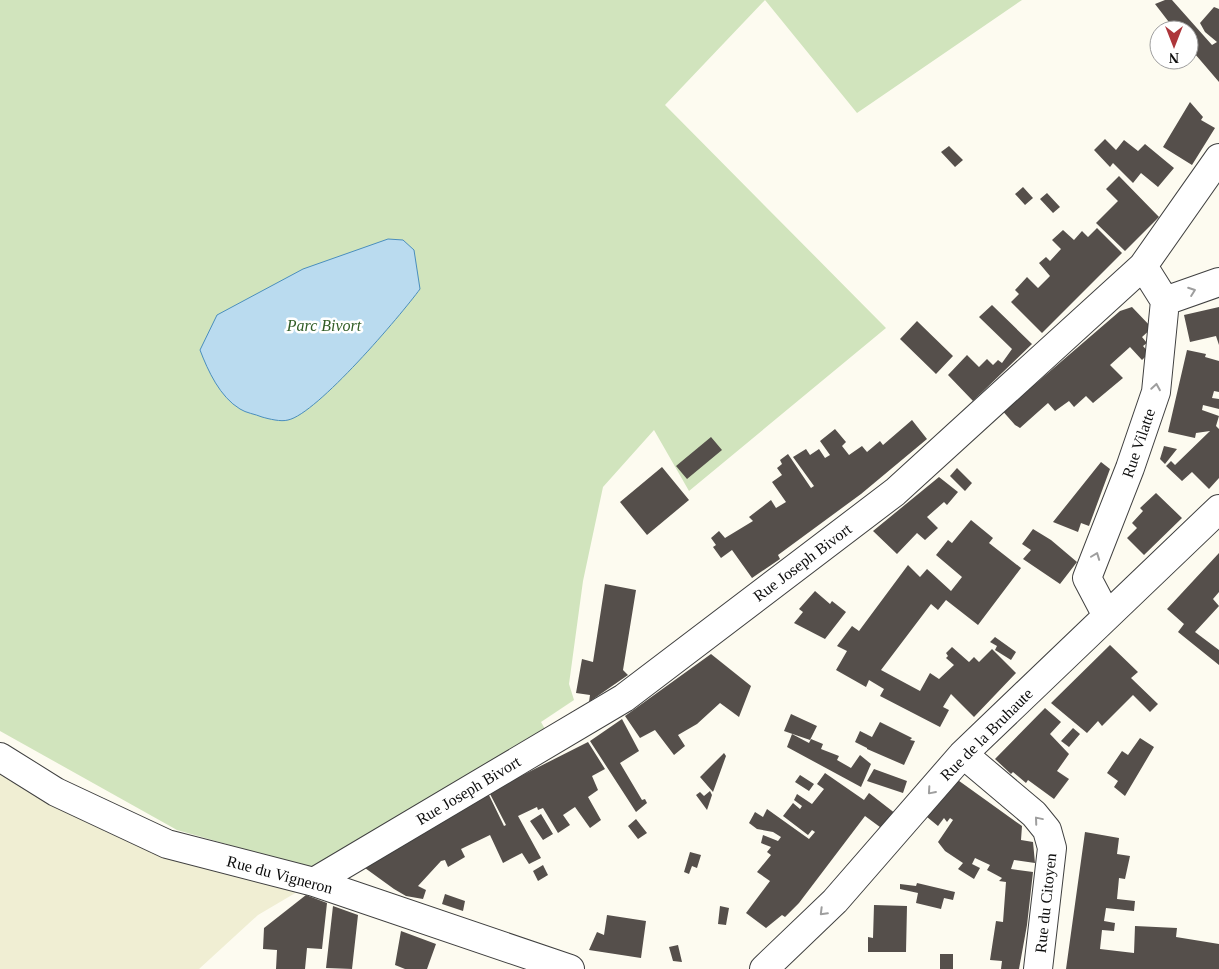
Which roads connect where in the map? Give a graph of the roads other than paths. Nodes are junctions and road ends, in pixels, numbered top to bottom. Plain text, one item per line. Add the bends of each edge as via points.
1 (1219, 158) edge
2 (1143, 266) junction
3 (1219, 282) edge
4 (1165, 301) junction
5 (1219, 509) edge
6 (1107, 616) junction
7 (963, 754) junction
8 (0, 757) edge
9 (314, 882) junction
10 (570, 969) edge
11 (764, 969) edge
12 (1038, 969) edge

1 - 2 street, Rue Joseph Bivort
2 - 4 street
2 - 9 street, Rue Joseph Bivort via 895,492 624,698
4 -> 3 street
6 -> 4 street, Rue Vilatte via 1088,578 1156,392
5 - 6 street, Rue de la Bruhaute
6 - 7 street, Rue de la Bruhaute
7 -> 11 street, Rue de la Bruhaute via 835,901
12 -> 7 street, Rue du Citoyen via 1052,848 1047,830 1034,814
8 - 9 street, Rue du Vigneron via 56,792 167,844
9 - 10 street, Rue du Vigneron

